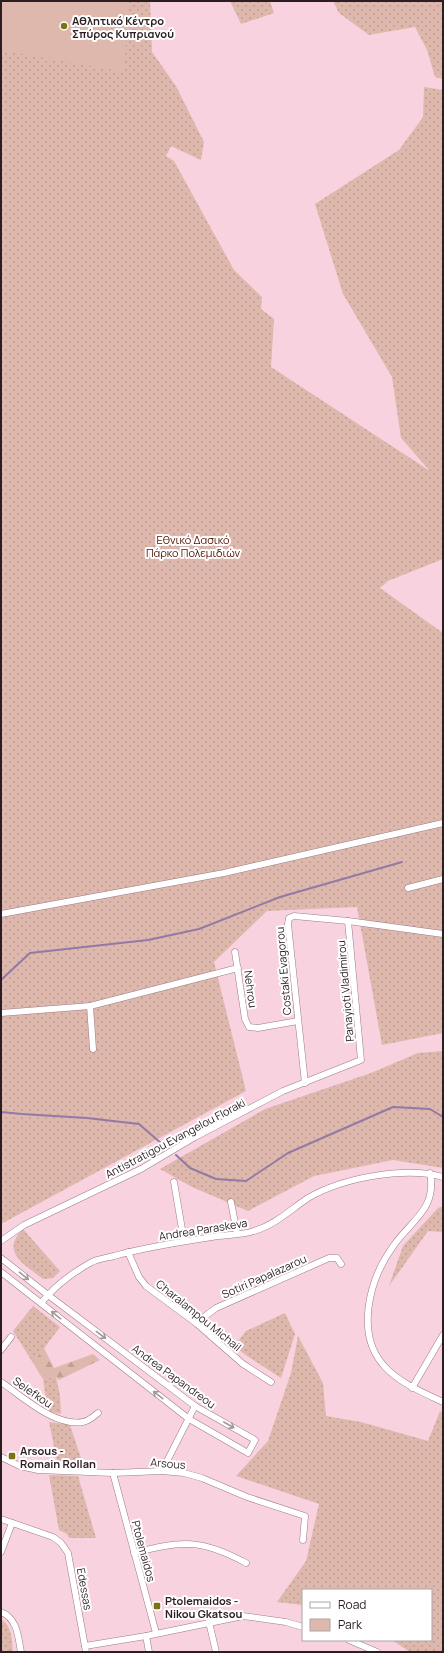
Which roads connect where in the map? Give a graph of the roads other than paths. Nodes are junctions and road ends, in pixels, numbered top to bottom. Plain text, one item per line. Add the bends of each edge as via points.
1 (443, 823) edge
2 (443, 879) edge
3 (408, 888) dead end
4 (1, 914) edge
5 (348, 921) junction
6 (443, 934) edge
7 (235, 952) dead end
8 (238, 968) junction
9 (90, 1006) junction
10 (1, 1013) edge
11 (298, 1021) junction
12 (93, 1049) dead end
13 (361, 1060) joint
14 (305, 1082) junction
15 (430, 1173) junction
16 (443, 1177) edge
17 (174, 1182) dead end
18 (232, 1202) dead end
19 (237, 1233) junction
20 (1, 1241) edge
21 (184, 1241) junction
22 (128, 1252) junction
23 (1, 1258) edge
24 (340, 1264) dead end
25 (1, 1272) edge
26 (48, 1295) junction
27 (41, 1303) junction
28 (196, 1323) junction
29 (443, 1335) edge
30 (11, 1337) dead end
31 (1, 1350) edge
32 (1, 1382) edge
33 (271, 1382) dead end
34 (412, 1388) junction
35 (443, 1402) edge
36 (195, 1406) junction
37 (98, 1413) dead end
38 (189, 1419) junction
39 (1, 1457) edge
40 (162, 1471) junction
41 (113, 1472) junction
42 (1, 1519) edge
43 (12, 1523) junction
44 (303, 1540) dead end
45 (1, 1552) edge
46 (134, 1553) junction
47 (246, 1563) dead end
48 (1, 1612) edge
49 (208, 1622) junction
50 (302, 1627) edge
51 (156, 1633) junction
52 (146, 1636) junction
53 (351, 1641) edge
54 (86, 1649) edge
55 (21, 1652) edge
56 (149, 1652) edge
57 (216, 1652) edge
58 (377, 1652) edge

1 - 4 street via 224,873
2 - 3 street
5 - 6 street
5 - 11 street, Costaki Evagorou via 294,916 289,918
5 - 13 street, Panayioti Vladimirou
7 - 8 street, Nehrou
8 - 9 street
8 - 11 street, Nehrou via 245,1019 249,1027 258,1028
9 - 10 street
9 - 12 street
11 - 14 street, Costaki Evagorou
13 - 14 street, Antistratigou Evangelou Floraki
14 - 20 street, Antistratigou Evangelou Floraki via 195,1137 141,1169 24,1225
15 - 16 street, Andrea Paraskeva
15 - 19 street, Andrea Paraskeva via 393,1173 340,1183 309,1198 269,1226 252,1232
15 - 34 street via 432,1185 427,1205 394,1245 381,1266 371,1293 368,1328 374,1352 388,1370
17 - 21 street
18 - 19 street
19 - 21 street, Andrea Paraskeva
21 - 22 street, Andrea Paraskeva
22 - 26 street, Andrea Paraskeva via 92,1262
22 - 28 street, Charalampou Michail via 146,1286
23 -> 26 street, Andrea Papandreou
24 - 28 street, Sotiri Papalazarou via 337,1258 328,1258 216,1308
25 - 27 street, Andrea Papandreou
26 - 27 street, Andrea Paraskeva
26 -> 36 street, Andrea Papandreou
38 -> 27 street, Andrea Papandreou
28 - 33 street, Charalampou Michail via 243,1364
29 - 34 street
30 - 31 street
32 - 37 street, Selefkou via 50,1416 65,1421 82,1423
34 - 35 street
36 - 38 street
36 -> 38 street, Andrea Papandreou via 256,1440 248,1452
38 - 40 street
39 - 41 street, Arsous via 20,1466 38,1470
40 - 41 street, Arsous
40 - 44 street, Arsous via 202,1478 247,1497 305,1516
41 - 46 street, Ptolemaidos
42 - 43 street
43 - 45 street
43 - 54 street, Edessas via 53,1537 68,1553
46 - 47 street via 161,1545 198,1544
46 - 51 street, Ptolemaidos
48 - 55 street via 13,1621
49 - 50 street via 243,1616
49 - 51 street
49 - 57 street
51 - 52 street
52 - 54 street
52 - 56 street
53 - 58 street

